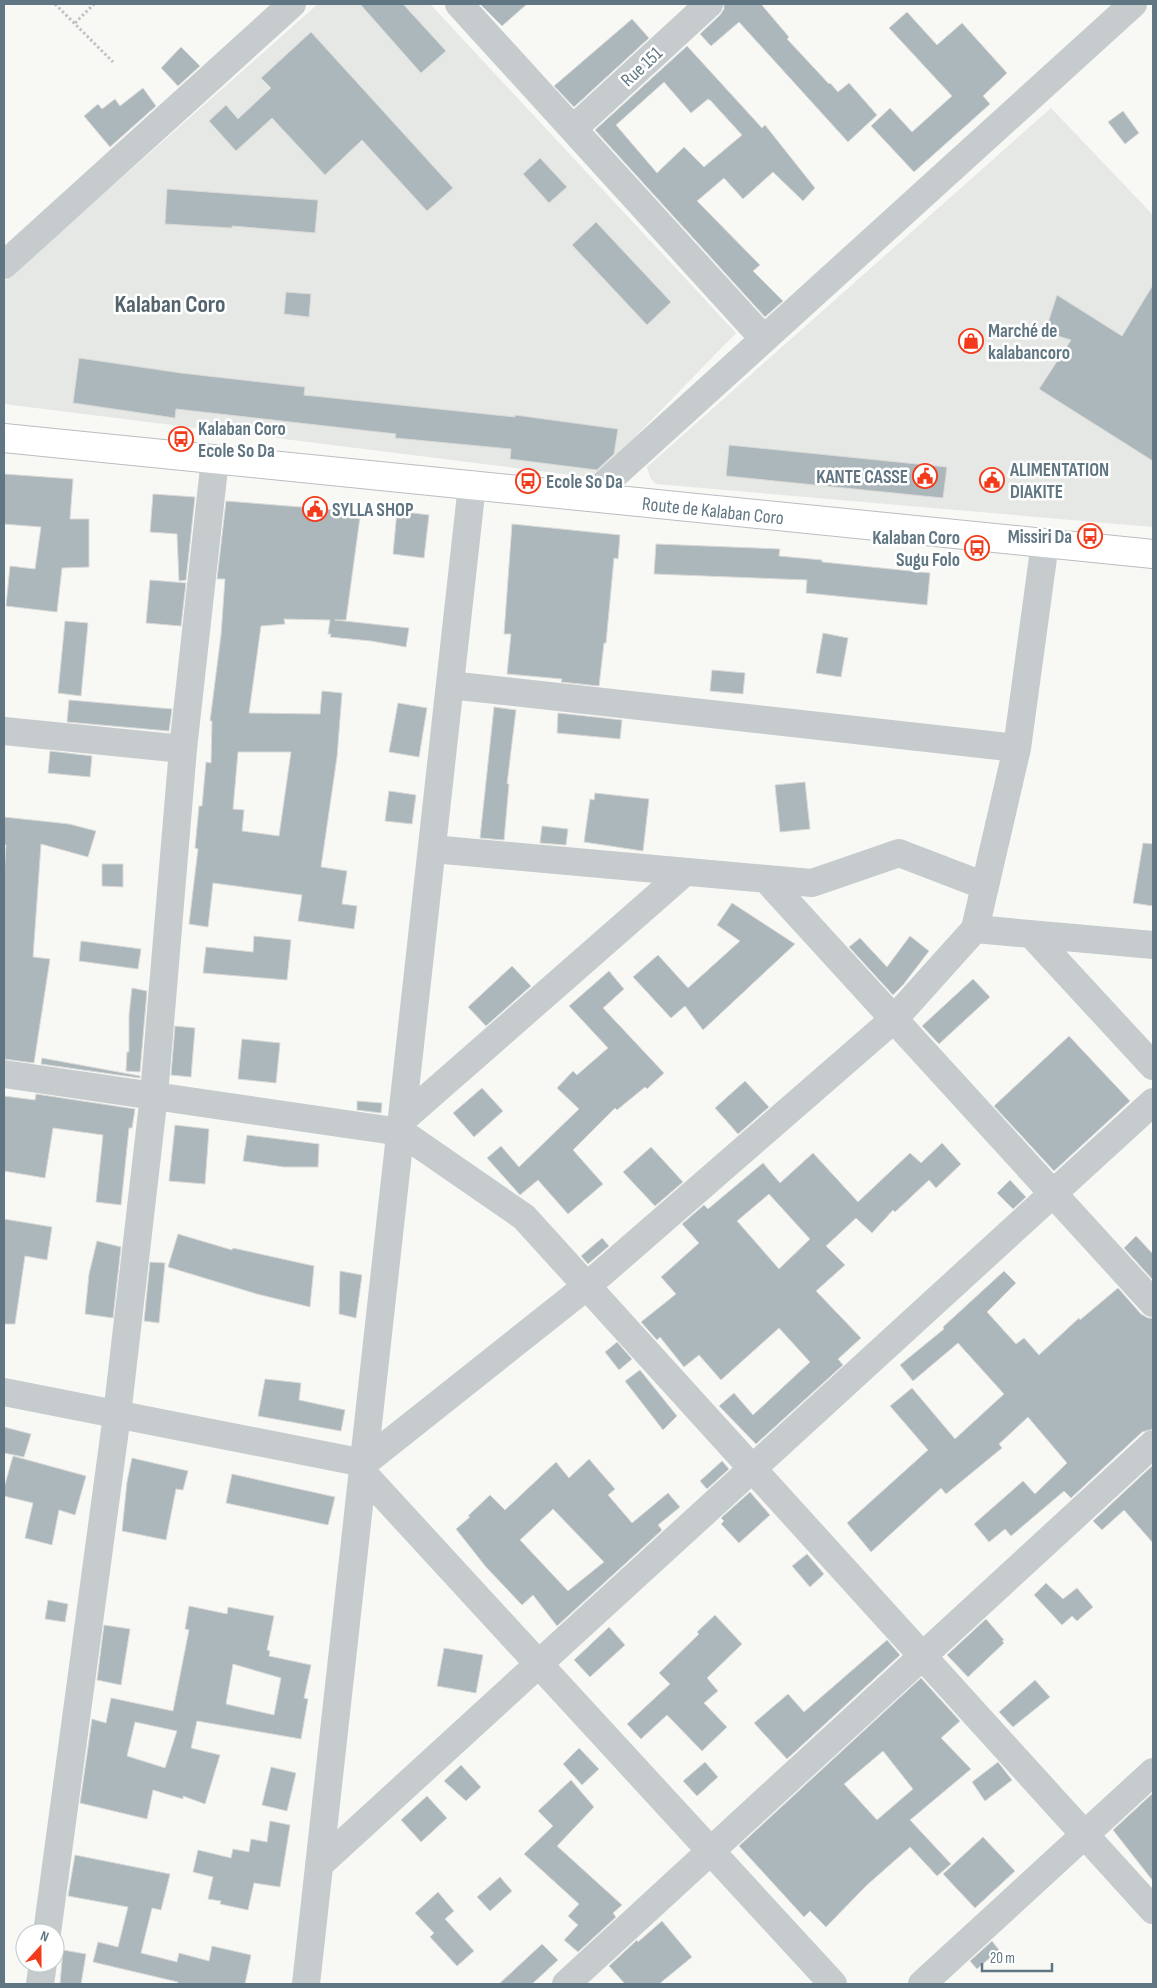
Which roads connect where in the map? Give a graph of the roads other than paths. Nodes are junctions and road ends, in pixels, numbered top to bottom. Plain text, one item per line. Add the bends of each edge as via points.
1 (292, 4) edge
2 (459, 4) edge
3 (709, 4) edge
4 (1133, 4) edge
5 (573, 129) junction
6 (4, 265) edge
7 (764, 339) junction
8 (4, 438) edge
9 (214, 459) junction
10 (472, 486) junction
11 (590, 498) junction
12 (1046, 543) junction
13 (1153, 554) edge
14 (450, 684) junction
15 (4, 731) edge
16 (1017, 748) junction
17 (182, 749) junction
18 (432, 849) junction
19 (685, 872) junction
20 (766, 879) junction
21 (985, 886) junction
22 (974, 929) junction
23 (1032, 934) junction
24 (1153, 945) edge
25 (894, 1019) junction
26 (1153, 1066) edge
27 (4, 1074) edge
28 (154, 1096) junction
29 (1153, 1102) edge
30 (401, 1126) junction
31 (1053, 1194) junction
32 (587, 1286) junction
33 (1153, 1303) edge
34 (4, 1392) edge
35 (118, 1414) junction
36 (1153, 1444) edge
37 (363, 1468) junction
38 (752, 1469) junction
39 (923, 1656) junction
40 (538, 1664) junction
41 (1153, 1772) edge
42 (1085, 1835) junction
43 (711, 1851) junction
44 (319, 1865) junction
45 (1153, 1910) edge
46 (48, 1923) edge
47 (306, 1984) edge
48 (566, 1984) edge
49 (833, 1984) edge
50 (922, 1984) edge

1 - 6 street
2 - 5 street
3 - 5 street, Rue 151
4 - 7 street
5 - 7 street
7 - 11 street
8 - 9 main road, Route de Kalaban Coro
9 - 10 main road, Route de Kalaban Coro
9 - 17 street
10 - 11 main road, Route de Kalaban Coro
10 - 14 street
11 - 12 main road, Route de Kalaban Coro
12 - 13 main road, Route de Kalaban Coro
12 - 16 street
14 - 16 street
14 - 18 street
15 - 17 street
16 - 21 street
17 - 28 street
18 - 19 street
18 - 30 street
19 - 20 street
19 - 30 street
20 - 21 street via 812,883 898,853
20 - 25 street
21 - 22 street
22 - 23 street
22 - 25 street
23 - 24 street
23 - 26 street
25 - 31 street
25 - 32 street
27 - 28 street
28 - 30 street
28 - 35 street
29 - 31 street
30 - 32 street via 524,1217
30 - 37 street
31 - 33 street
31 - 38 street
32 - 37 street
32 - 38 street
34 - 35 street
35 - 37 street
35 - 46 street
36 - 39 street
37 - 40 street
37 - 44 street
38 - 39 street
38 - 40 street
39 - 42 street
39 - 43 street
40 - 43 street
40 - 44 street
41 - 42 street
42 - 45 street
42 - 50 street
43 - 48 street
43 - 49 street
44 - 47 street

